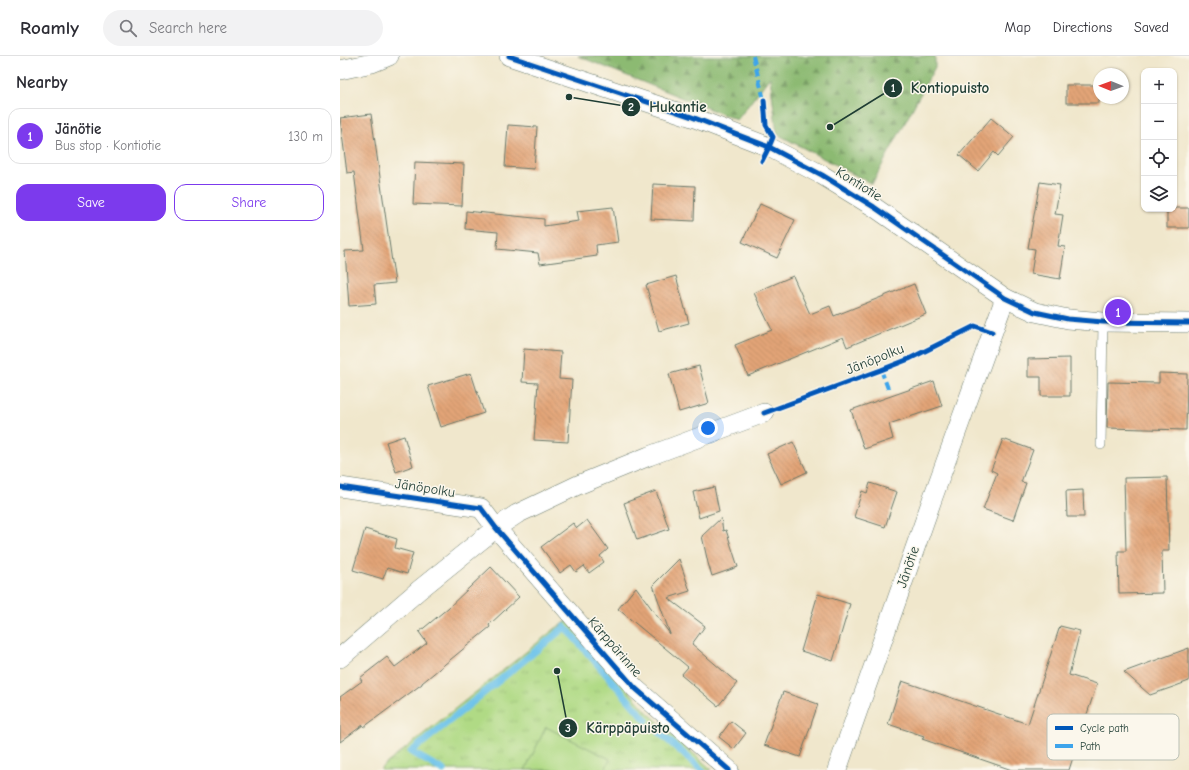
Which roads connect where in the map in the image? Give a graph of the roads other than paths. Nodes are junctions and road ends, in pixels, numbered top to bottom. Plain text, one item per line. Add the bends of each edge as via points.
1 (389, 56) edge
2 (509, 56) edge
3 (340, 70) edge
4 (1005, 298) junction
5 (1103, 322) junction
6 (1189, 323) edge
7 (764, 413) dead end
8 (1101, 445) dead end
9 (340, 487) edge
10 (496, 528) junction
11 (340, 658) edge
12 (728, 770) edge
13 (837, 770) edge

1 - 3 street
2 - 4 street, Kontiotie via 692,117 770,147 874,207
4 - 5 street, Kontiotie via 1035,312 1068,319
4 - 13 street, Jänötie
5 - 6 street, Kontiotie
5 - 8 lane
7 - 10 street via 578,485 517,514
9 - 10 street, Jänöpolku via 481,508
10 - 11 street
10 - 12 street, Kärppärinne via 635,688

